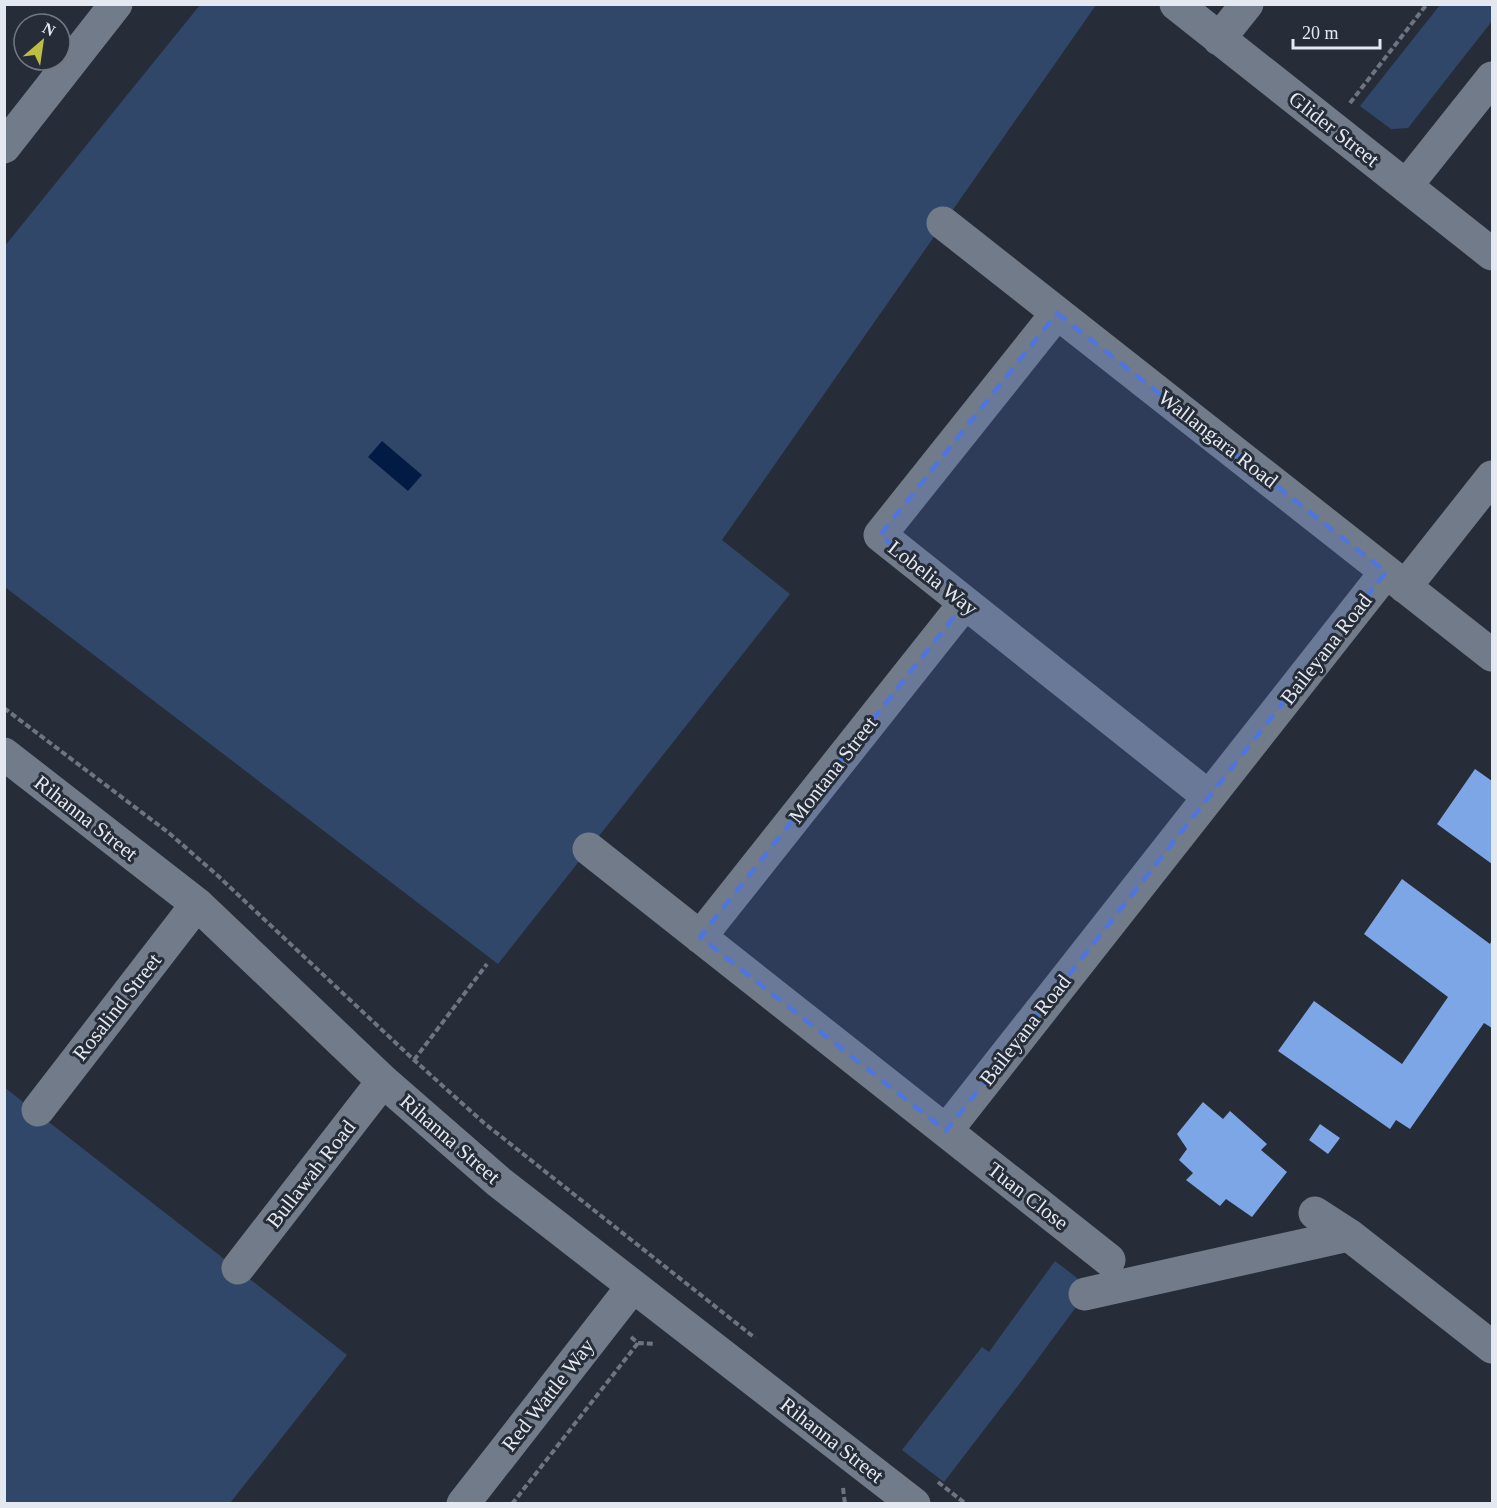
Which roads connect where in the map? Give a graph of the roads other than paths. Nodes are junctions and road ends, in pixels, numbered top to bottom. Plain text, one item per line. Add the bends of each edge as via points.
1 (116, 4) edge
2 (1176, 4) edge
3 (1246, 4) edge
4 (1219, 39) junction
5 (1492, 78) edge
6 (5, 147) edge
7 (1406, 186) junction
8 (943, 223) dead end
9 (1492, 254) edge
10 (1057, 313) junction
11 (1492, 477) edge
12 (1396, 580) junction
13 (965, 603) junction
14 (1492, 656) edge
15 (4, 754) edge
16 (1209, 797) junction
17 (589, 849) dead end
18 (197, 904) junction
19 (700, 937) junction
20 (383, 1080) junction
21 (38, 1110) dead end
22 (946, 1131) junction
23 (1315, 1213) dead end
24 (1349, 1235) junction
25 (1110, 1260) dead end
26 (238, 1268) dead end
27 (633, 1286) junction
28 (1085, 1294) dead end
29 (1492, 1347) edge
30 (897, 1498) edge
31 (463, 1503) edge

1 - 6 street
2 - 4 street, Glider Street
3 - 4 street
4 - 7 street, Glider Street
5 - 7 street
7 - 9 street, Glider Street
8 - 10 street, Wallangara Road
10 - 12 street, Wallangara Road
10 - 13 street, Lobelia Way via 879,535
11 - 12 street, Baileyana Road
12 - 14 street, Wallangara Road
12 - 16 street, Baileyana Road
13 - 16 street, Lobelia Way
13 - 19 street, Montana Street
15 - 18 street, Rihanna Street
16 - 22 street, Baileyana Road
17 - 19 street
18 - 20 street, Rihanna Street
18 - 21 street, Rosalind Street
19 - 22 street
20 - 26 street, Bullawah Road
20 - 27 street, Rihanna Street via 499,1182
22 - 25 street, Tuan Close
23 - 24 street
24 - 28 street
24 - 29 street
27 - 30 street, Rihanna Street
27 - 31 street, Red Wattle Way

